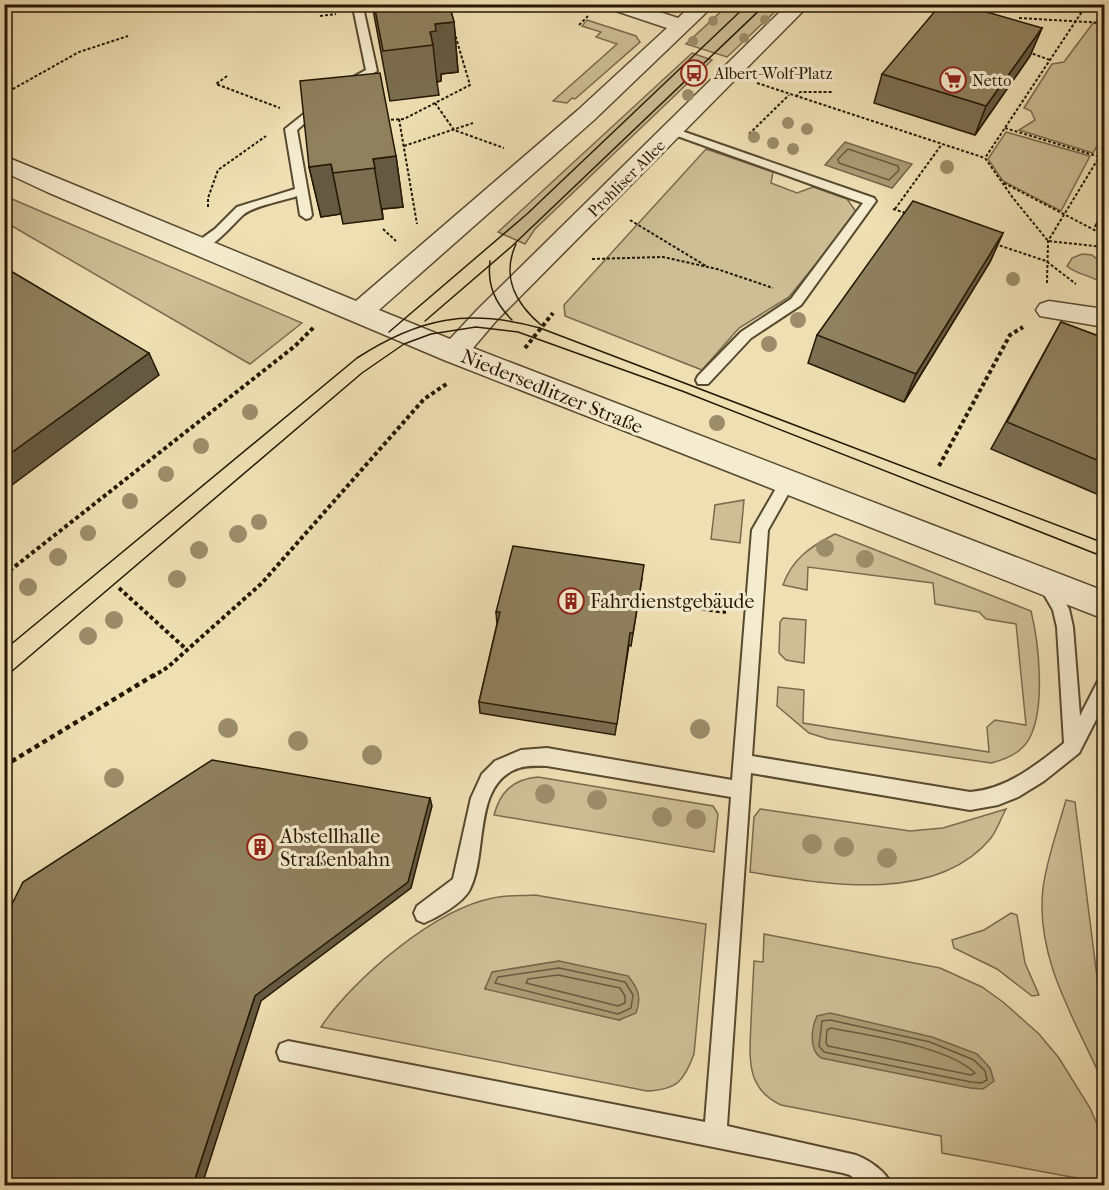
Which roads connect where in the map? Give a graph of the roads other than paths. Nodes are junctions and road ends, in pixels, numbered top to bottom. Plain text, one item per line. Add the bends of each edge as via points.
1 (614, 4) edge
2 (705, 4) edge
3 (800, 4) edge
4 (359, 12) dead end
5 (681, 26) junction
6 (673, 131) junction
7 (4, 163) edge
8 (302, 191) junction
9 (306, 215) edge
10 (198, 247) junction
11 (1049, 310) road end
12 (359, 313) junction
13 (1104, 318) edge
14 (453, 367) junction
15 (703, 380) dead end
16 (787, 482) junction
17 (1036, 579) junction
18 (1104, 605) edge
19 (1104, 687) edge
20 (1073, 747) junction
21 (742, 763) junction
22 (741, 790) junction
23 (424, 913) dead end
24 (288, 1052) dead end
25 (715, 1135) junction
26 (881, 1185) edge

1 - 5 street
2 - 5 street
3 - 6 street, Prohliser Allee
4 - 8 lane via 372,71 334,93 291,129
5 - 12 street via 577,123
6 - 14 street, Prohliser Allee via 487,315
6 - 15 lane via 870,201 796,302 746,335
7 - 10 street, Niedersedlitzer Straße
8 - 9 lane
8 - 10 lane via 241,210
10 - 12 street, Niedersedlitzer Straße
11 - 13 street
12 - 14 street, Niedersedlitzer Straße
14 - 16 street, Niedersedlitzer Straße
16 - 17 street, Niedersedlitzer Straße
16 - 21 lane via 760,530
17 - 18 street, Niedersedlitzer Straße
17 - 20 lane via 1048,587 1061,609 1065,627
19 - 20 lane
20 - 21 lane via 1008,793 983,801
21 - 22 lane
22 - 23 lane via 547,757 531,756 504,764 493,772 482,791 461,885
22 - 25 lane
24 - 25 lane
25 - 26 lane via 843,1162 856,1166

